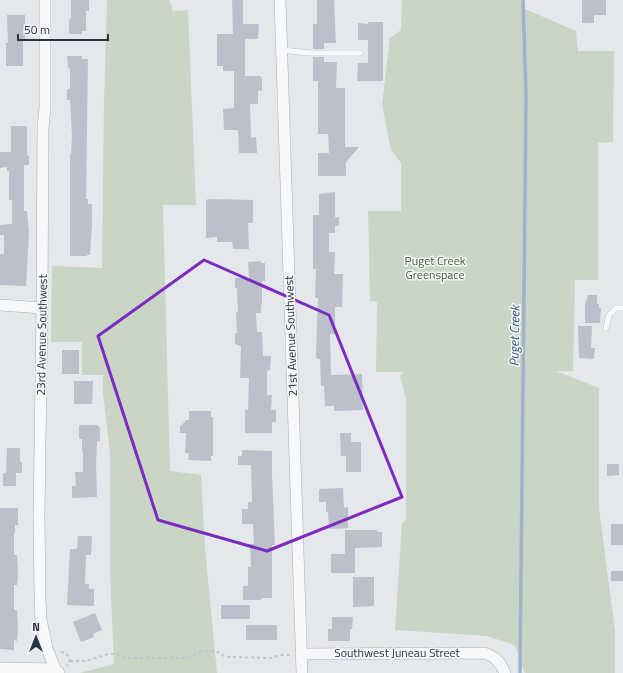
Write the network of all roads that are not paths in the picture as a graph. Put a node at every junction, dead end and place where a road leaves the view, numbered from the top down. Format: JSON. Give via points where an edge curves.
{"nodes":[{"id":1,"x":45,"y":0,"type":"edge"},
{"id":2,"x":280,"y":0,"type":"edge"},
{"id":3,"x":281,"y":50,"type":"junction"},
{"id":4,"x":360,"y":53,"type":"dead end"},
{"id":5,"x":0,"y":304,"type":"edge"},
{"id":6,"x":42,"y":308,"type":"junction"},
{"id":7,"x":623,"y":308,"type":"edge"},
{"id":8,"x":606,"y":328,"type":"dead end"},
{"id":9,"x":296,"y":654,"type":"junction"},
{"id":10,"x":0,"y":668,"type":"edge"},
{"id":11,"x":59,"y":670,"type":"edge"},
{"id":12,"x":302,"y":673,"type":"edge"},
{"id":13,"x":505,"y":673,"type":"edge"}],
"edges":[{"from":1,"to":6,"type":"street","name":"23rd Avenue Southwest"},
{"from":2,"to":3,"type":"street","name":"21st Avenue Southwest"},
{"from":3,"to":4,"type":"lane"},
{"from":3,"to":9,"type":"street","name":"21st Avenue Southwest"},
{"from":5,"to":6,"type":"street"},
{"from":6,"to":11,"type":"street","name":"23rd Avenue Southwest","via":[[40,599],[47,648]]},
{"from":7,"to":8,"type":"lane","via":[[616,308],[609,315]]},
{"from":9,"to":12,"type":"street","name":"21st Avenue Southwest"},
{"from":9,"to":13,"type":"street","name":"Southwest Juneau Street","via":[[484,653],[493,656],[502,665]]},
{"from":10,"to":11,"type":"street"}]}
